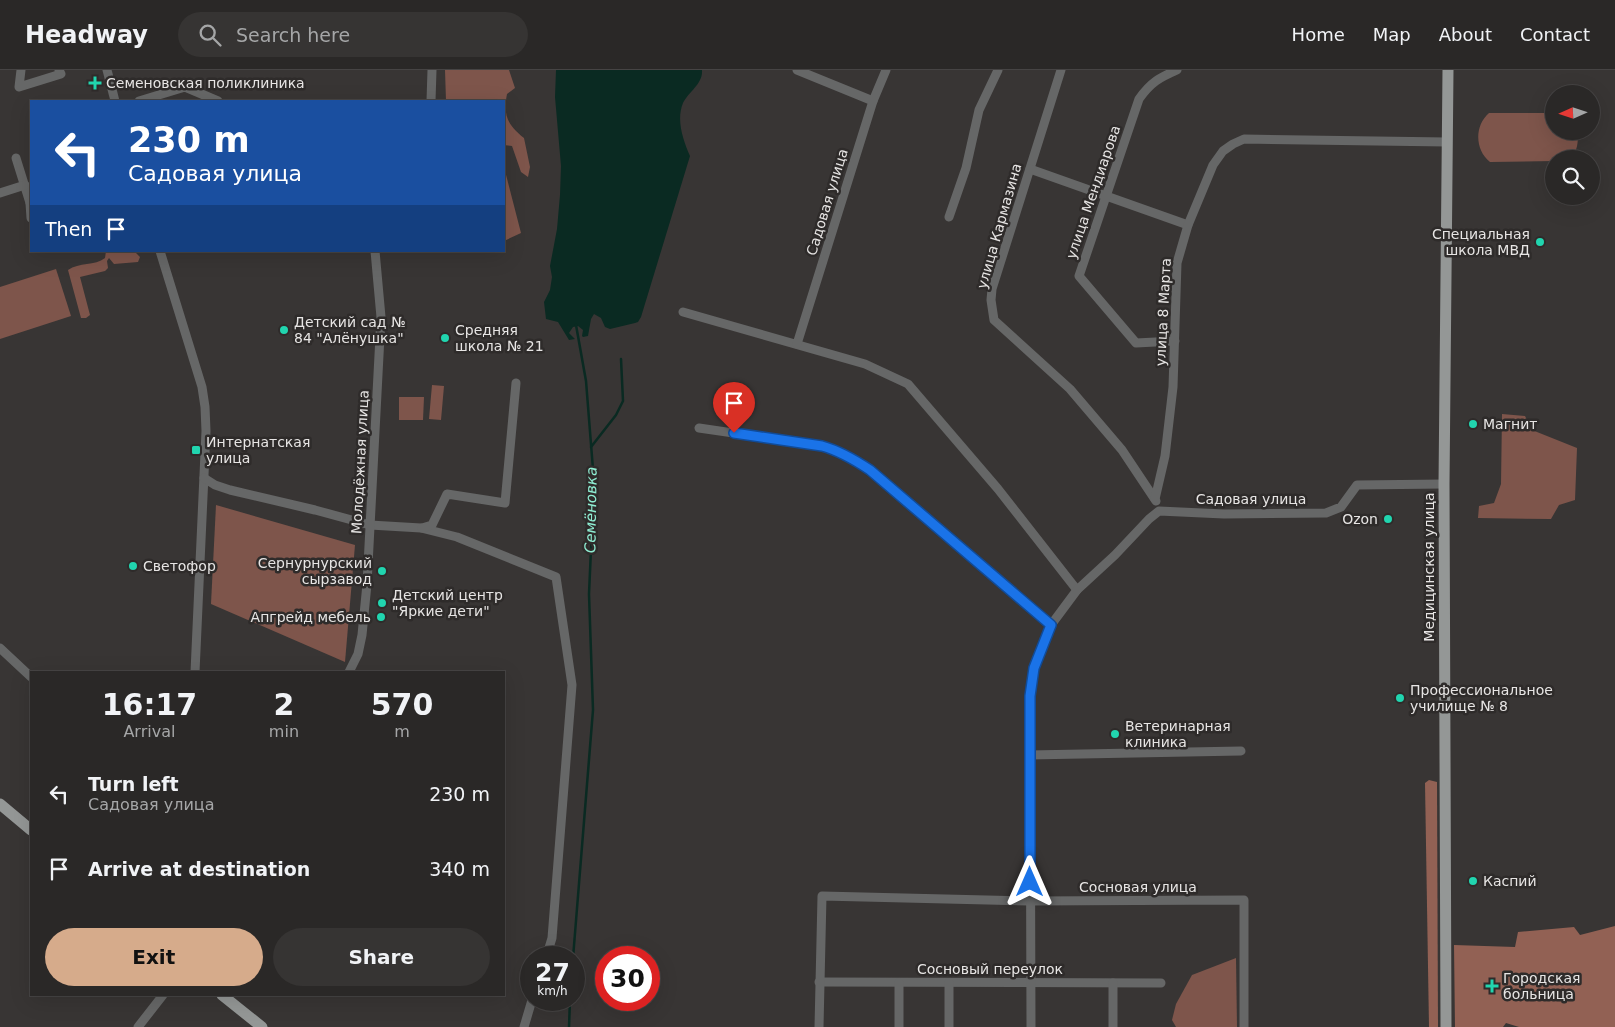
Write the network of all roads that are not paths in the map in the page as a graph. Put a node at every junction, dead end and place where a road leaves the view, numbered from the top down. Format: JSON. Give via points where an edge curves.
{"nodes":[{"id":1,"x":21,"y":70,"type":"edge"},
{"id":2,"x":60,"y":70,"type":"edge"},
{"id":3,"x":107,"y":70,"type":"edge"},
{"id":4,"x":432,"y":70,"type":"edge"},
{"id":5,"x":797,"y":70,"type":"edge"},
{"id":6,"x":886,"y":70,"type":"edge"},
{"id":7,"x":998,"y":70,"type":"edge"},
{"id":8,"x":1061,"y":70,"type":"edge"},
{"id":9,"x":1177,"y":70,"type":"edge"},
{"id":10,"x":1448,"y":70,"type":"edge"},
{"id":11,"x":115,"y":100,"type":"edge"},
{"id":12,"x":142,"y":100,"type":"edge"},
{"id":13,"x":216,"y":100,"type":"edge"},
{"id":14,"x":431,"y":100,"type":"edge"},
{"id":15,"x":873,"y":101,"type":"junction"},
{"id":16,"x":1447,"y":142,"type":"junction"},
{"id":17,"x":16,"y":158,"type":"dead end"},
{"id":18,"x":1030,"y":169,"type":"junction"},
{"id":19,"x":27,"y":188,"type":"edge"},
{"id":20,"x":0,"y":193,"type":"edge"},
{"id":21,"x":1106,"y":196,"type":"junction"},
{"id":22,"x":30,"y":202,"type":"edge"},
{"id":23,"x":949,"y":217,"type":"dead end"},
{"id":24,"x":1188,"y":225,"type":"junction"},
{"id":25,"x":160,"y":252,"type":"edge"},
{"id":26,"x":375,"y":252,"type":"edge"},
{"id":27,"x":683,"y":312,"type":"dead end"},
{"id":28,"x":1175,"y":340,"type":"junction"},
{"id":29,"x":797,"y":344,"type":"junction"},
{"id":30,"x":516,"y":383,"type":"dead end"},
{"id":31,"x":699,"y":428,"type":"dead end"},
{"id":32,"x":204,"y":478,"type":"junction"},
{"id":33,"x":1444,"y":484,"type":"junction"},
{"id":34,"x":1155,"y":499,"type":"junction"},
{"id":35,"x":1159,"y":511,"type":"junction"},
{"id":36,"x":370,"y":525,"type":"junction"},
{"id":37,"x":421,"y":528,"type":"junction"},
{"id":38,"x":1077,"y":590,"type":"junction"},
{"id":39,"x":1051,"y":625,"type":"junction"},
{"id":40,"x":0,"y":648,"type":"edge"},
{"id":41,"x":195,"y":671,"type":"edge"},
{"id":42,"x":350,"y":671,"type":"edge"},
{"id":43,"x":30,"y":676,"type":"edge"},
{"id":44,"x":1241,"y":751,"type":"dead end"},
{"id":45,"x":1029,"y":755,"type":"junction"},
{"id":46,"x":0,"y":804,"type":"edge"},
{"id":47,"x":30,"y":829,"type":"edge"},
{"id":48,"x":1030,"y":901,"type":"junction"},
{"id":49,"x":550,"y":946,"type":"edge"},
{"id":50,"x":819,"y":982,"type":"junction"},
{"id":51,"x":899,"y":983,"type":"junction"},
{"id":52,"x":949,"y":983,"type":"junction"},
{"id":53,"x":1030,"y":983,"type":"junction"},
{"id":54,"x":1161,"y":983,"type":"dead end"},
{"id":55,"x":1113,"y":984,"type":"junction"},
{"id":56,"x":162,"y":996,"type":"edge"},
{"id":57,"x":223,"y":996,"type":"edge"},
{"id":58,"x":529,"y":1011,"type":"edge"},
{"id":59,"x":138,"y":1027,"type":"edge"},
{"id":60,"x":262,"y":1027,"type":"edge"},
{"id":61,"x":524,"y":1027,"type":"edge"},
{"id":62,"x":819,"y":1027,"type":"edge"},
{"id":63,"x":899,"y":1027,"type":"edge"},
{"id":64,"x":950,"y":1027,"type":"edge"},
{"id":65,"x":1030,"y":1027,"type":"edge"},
{"id":66,"x":1113,"y":1027,"type":"edge"},
{"id":67,"x":1244,"y":1027,"type":"edge"},
{"id":68,"x":1446,"y":1027,"type":"edge"}],
"edges":[{"from":1,"to":2,"type":"street","via":[[19,87],[61,74]]},
{"from":3,"to":11,"type":"street"},
{"from":4,"to":14,"type":"street"},
{"from":5,"to":15,"type":"street"},
{"from":6,"to":15,"type":"street","name":"Садовая улица"},
{"from":7,"to":23,"type":"street","via":[[979,110],[966,168]]},
{"from":8,"to":18,"type":"street","name":"улица Кармазина"},
{"from":9,"to":21,"type":"street","name":"улица Мендиарова","via":[[1155,80],[1139,98]]},
{"from":10,"to":16,"type":"main road","name":"Медицинская улица"},
{"from":12,"to":13,"type":"street","via":[[185,87]]},
{"from":15,"to":29,"type":"street","name":"Садовая улица"},
{"from":16,"to":24,"type":"street","name":"улица 8 Марта","via":[[1244,139],[1223,151]]},
{"from":16,"to":33,"type":"main road","name":"Медицинская улица"},
{"from":17,"to":19,"type":"street"},
{"from":18,"to":21,"type":"street"},
{"from":18,"to":34,"type":"street","name":"улица Кармазина","via":[[992,289],[994,320],[1070,389],[1122,450]]},
{"from":19,"to":20,"type":"street"},
{"from":19,"to":22,"type":"street"},
{"from":21,"to":24,"type":"street"},
{"from":21,"to":28,"type":"street","name":"улица Мендиарова","via":[[1079,276],[1136,343]]},
{"from":24,"to":28,"type":"street","name":"улица 8 Марта","via":[[1176,263]]},
{"from":25,"to":32,"type":"street","via":[[204,397]]},
{"from":26,"to":36,"type":"street","name":"Молодёжная улица","via":[[381,317]]},
{"from":27,"to":29,"type":"street"},
{"from":28,"to":34,"type":"street","name":"улица 8 Марта","via":[[1165,456]]},
{"from":29,"to":38,"type":"street","via":[[865,364],[908,384],[998,489]]},
{"from":30,"to":37,"type":"street","via":[[505,503],[447,494],[432,525]]},
{"from":31,"to":39,"type":"street","via":[[822,446],[854,459]]},
{"from":32,"to":36,"type":"street","via":[[230,490]]},
{"from":32,"to":41,"type":"street"},
{"from":33,"to":35,"type":"street","name":"Садовая улица","via":[[1357,485],[1341,507],[1326,513]]},
{"from":33,"to":68,"type":"main road","name":"Медицинская улица"},
{"from":34,"to":35,"type":"street","name":"улица Кармазина"},
{"from":35,"to":38,"type":"street"},
{"from":36,"to":37,"type":"street"},
{"from":36,"to":42,"type":"street","name":"Молодёжная улица","via":[[362,635]]},
{"from":37,"to":49,"type":"street","via":[[458,537],[556,577],[572,685]]},
{"from":38,"to":39,"type":"street"},
{"from":39,"to":45,"type":"street","via":[[1032,677]]},
{"from":40,"to":43,"type":"street"},
{"from":44,"to":45,"type":"street"},
{"from":45,"to":48,"type":"street"},
{"from":46,"to":47,"type":"main road"},
{"from":48,"to":50,"type":"street","name":"Сосновая улица","via":[[822,896]]},
{"from":48,"to":53,"type":"street"},
{"from":48,"to":67,"type":"street","name":"Сосновая улица","via":[[1244,900]]},
{"from":50,"to":51,"type":"street","name":"Сосновый переулок"},
{"from":50,"to":62,"type":"street"},
{"from":51,"to":52,"type":"street","name":"Сосновый переулок"},
{"from":51,"to":63,"type":"street"},
{"from":52,"to":53,"type":"street","name":"Сосновый переулок"},
{"from":52,"to":64,"type":"street"},
{"from":53,"to":55,"type":"street","name":"Сосновый переулок"},
{"from":53,"to":65,"type":"street"},
{"from":54,"to":55,"type":"street","name":"Сосновый переулок"},
{"from":55,"to":66,"type":"street"},
{"from":56,"to":59,"type":"street"},
{"from":57,"to":60,"type":"main road"},
{"from":58,"to":61,"type":"street"}]}
